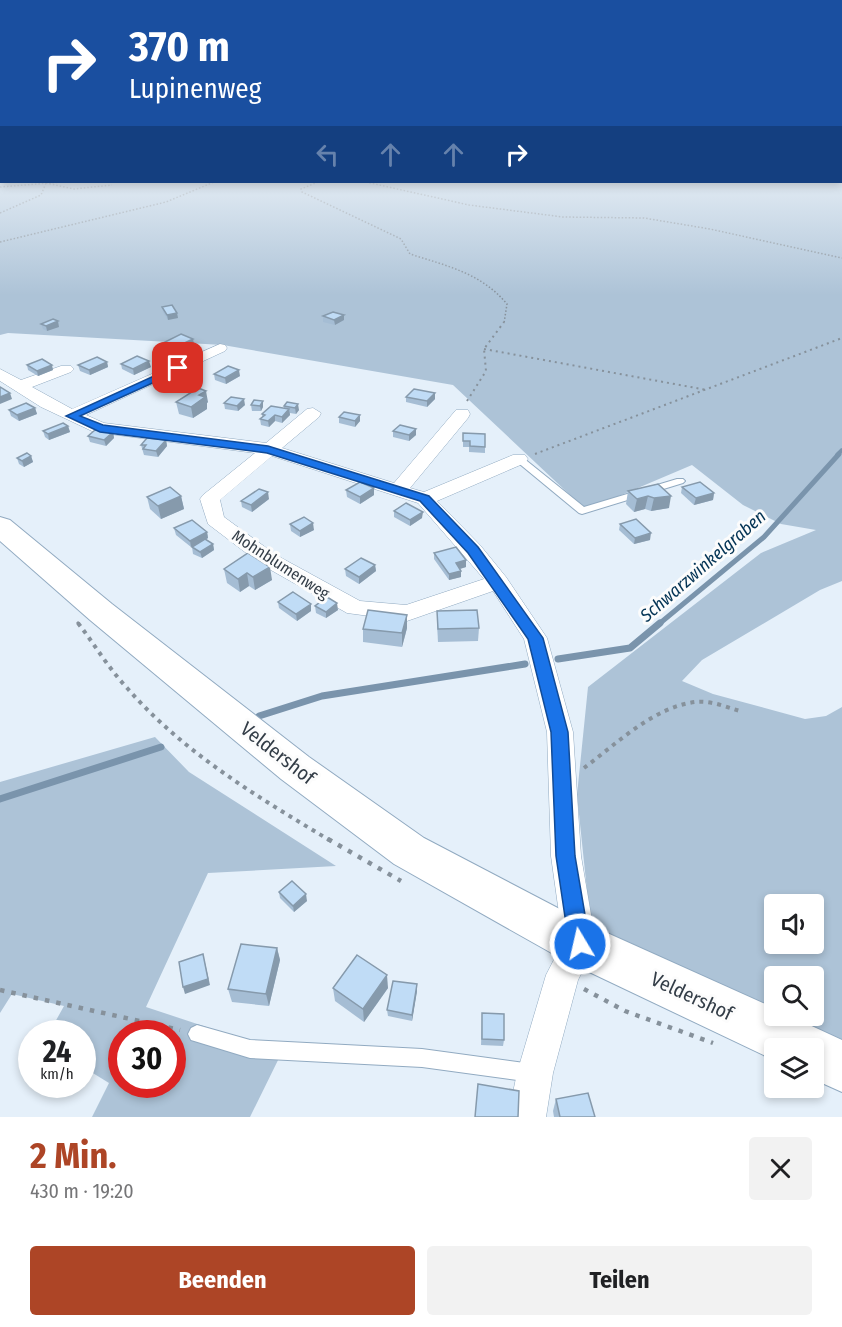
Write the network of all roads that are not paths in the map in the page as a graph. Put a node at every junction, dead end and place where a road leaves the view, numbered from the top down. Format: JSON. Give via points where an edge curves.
{"nodes":[{"id":1,"x":220,"y":348,"type":"dead end"},
{"id":2,"x":66,"y":369,"type":"dead end"},
{"id":3,"x":0,"y":374,"type":"edge"},
{"id":4,"x":18,"y":387,"type":"junction"},
{"id":5,"x":314,"y":413,"type":"dead end"},
{"id":6,"x":462,"y":414,"type":"road end"},
{"id":7,"x":71,"y":416,"type":"junction"},
{"id":8,"x":268,"y":449,"type":"junction"},
{"id":9,"x":519,"y":459,"type":"joint"},
{"id":10,"x":680,"y":482,"type":"dead end"},
{"id":11,"x":397,"y":491,"type":"junction"},
{"id":12,"x":425,"y":499,"type":"junction"},
{"id":13,"x":0,"y":526,"type":"edge"},
{"id":14,"x":498,"y":582,"type":"junction"},
{"id":15,"x":571,"y":960,"type":"junction"},
{"id":16,"x":197,"y":1034,"type":"road end"},
{"id":17,"x":778,"y":1038,"type":"edge"},
{"id":18,"x":824,"y":1058,"type":"edge"},
{"id":19,"x":842,"y":1066,"type":"edge"},
{"id":20,"x":535,"y":1073,"type":"junction"},
{"id":21,"x":527,"y":1117,"type":"edge"}],
"edges":[{"from":1,"to":7,"type":"street"},
{"from":2,"to":4,"type":"street"},
{"from":3,"to":4,"type":"street"},
{"from":4,"to":7,"type":"street"},
{"from":5,"to":8,"type":"street","name":"Mohnblumenweg"},
{"from":6,"to":11,"type":"street"},
{"from":7,"to":8,"type":"street","via":[[100,428]]},
{"from":8,"to":11,"type":"street"},
{"from":8,"to":14,"type":"street","name":"Mohnblumenweg","via":[[210,499],[215,520],[269,560],[323,592],[355,608],[406,613]]},
{"from":9,"to":10,"type":"lane","via":[[582,511]]},
{"from":9,"to":12,"type":"street"},
{"from":11,"to":12,"type":"street"},
{"from":12,"to":14,"type":"street"},
{"from":13,"to":15,"type":"main road","name":"Veldershof","via":[[286,760],[409,851]]},
{"from":14,"to":15,"type":"street","via":[[535,638],[560,732]]},
{"from":15,"to":17,"type":"main road","name":"Veldershof"},
{"from":15,"to":20,"type":"street"},
{"from":16,"to":20,"type":"lane","via":[[250,1048],[422,1058]]},
{"from":18,"to":19,"type":"main road"},
{"from":20,"to":21,"type":"street"}]}
